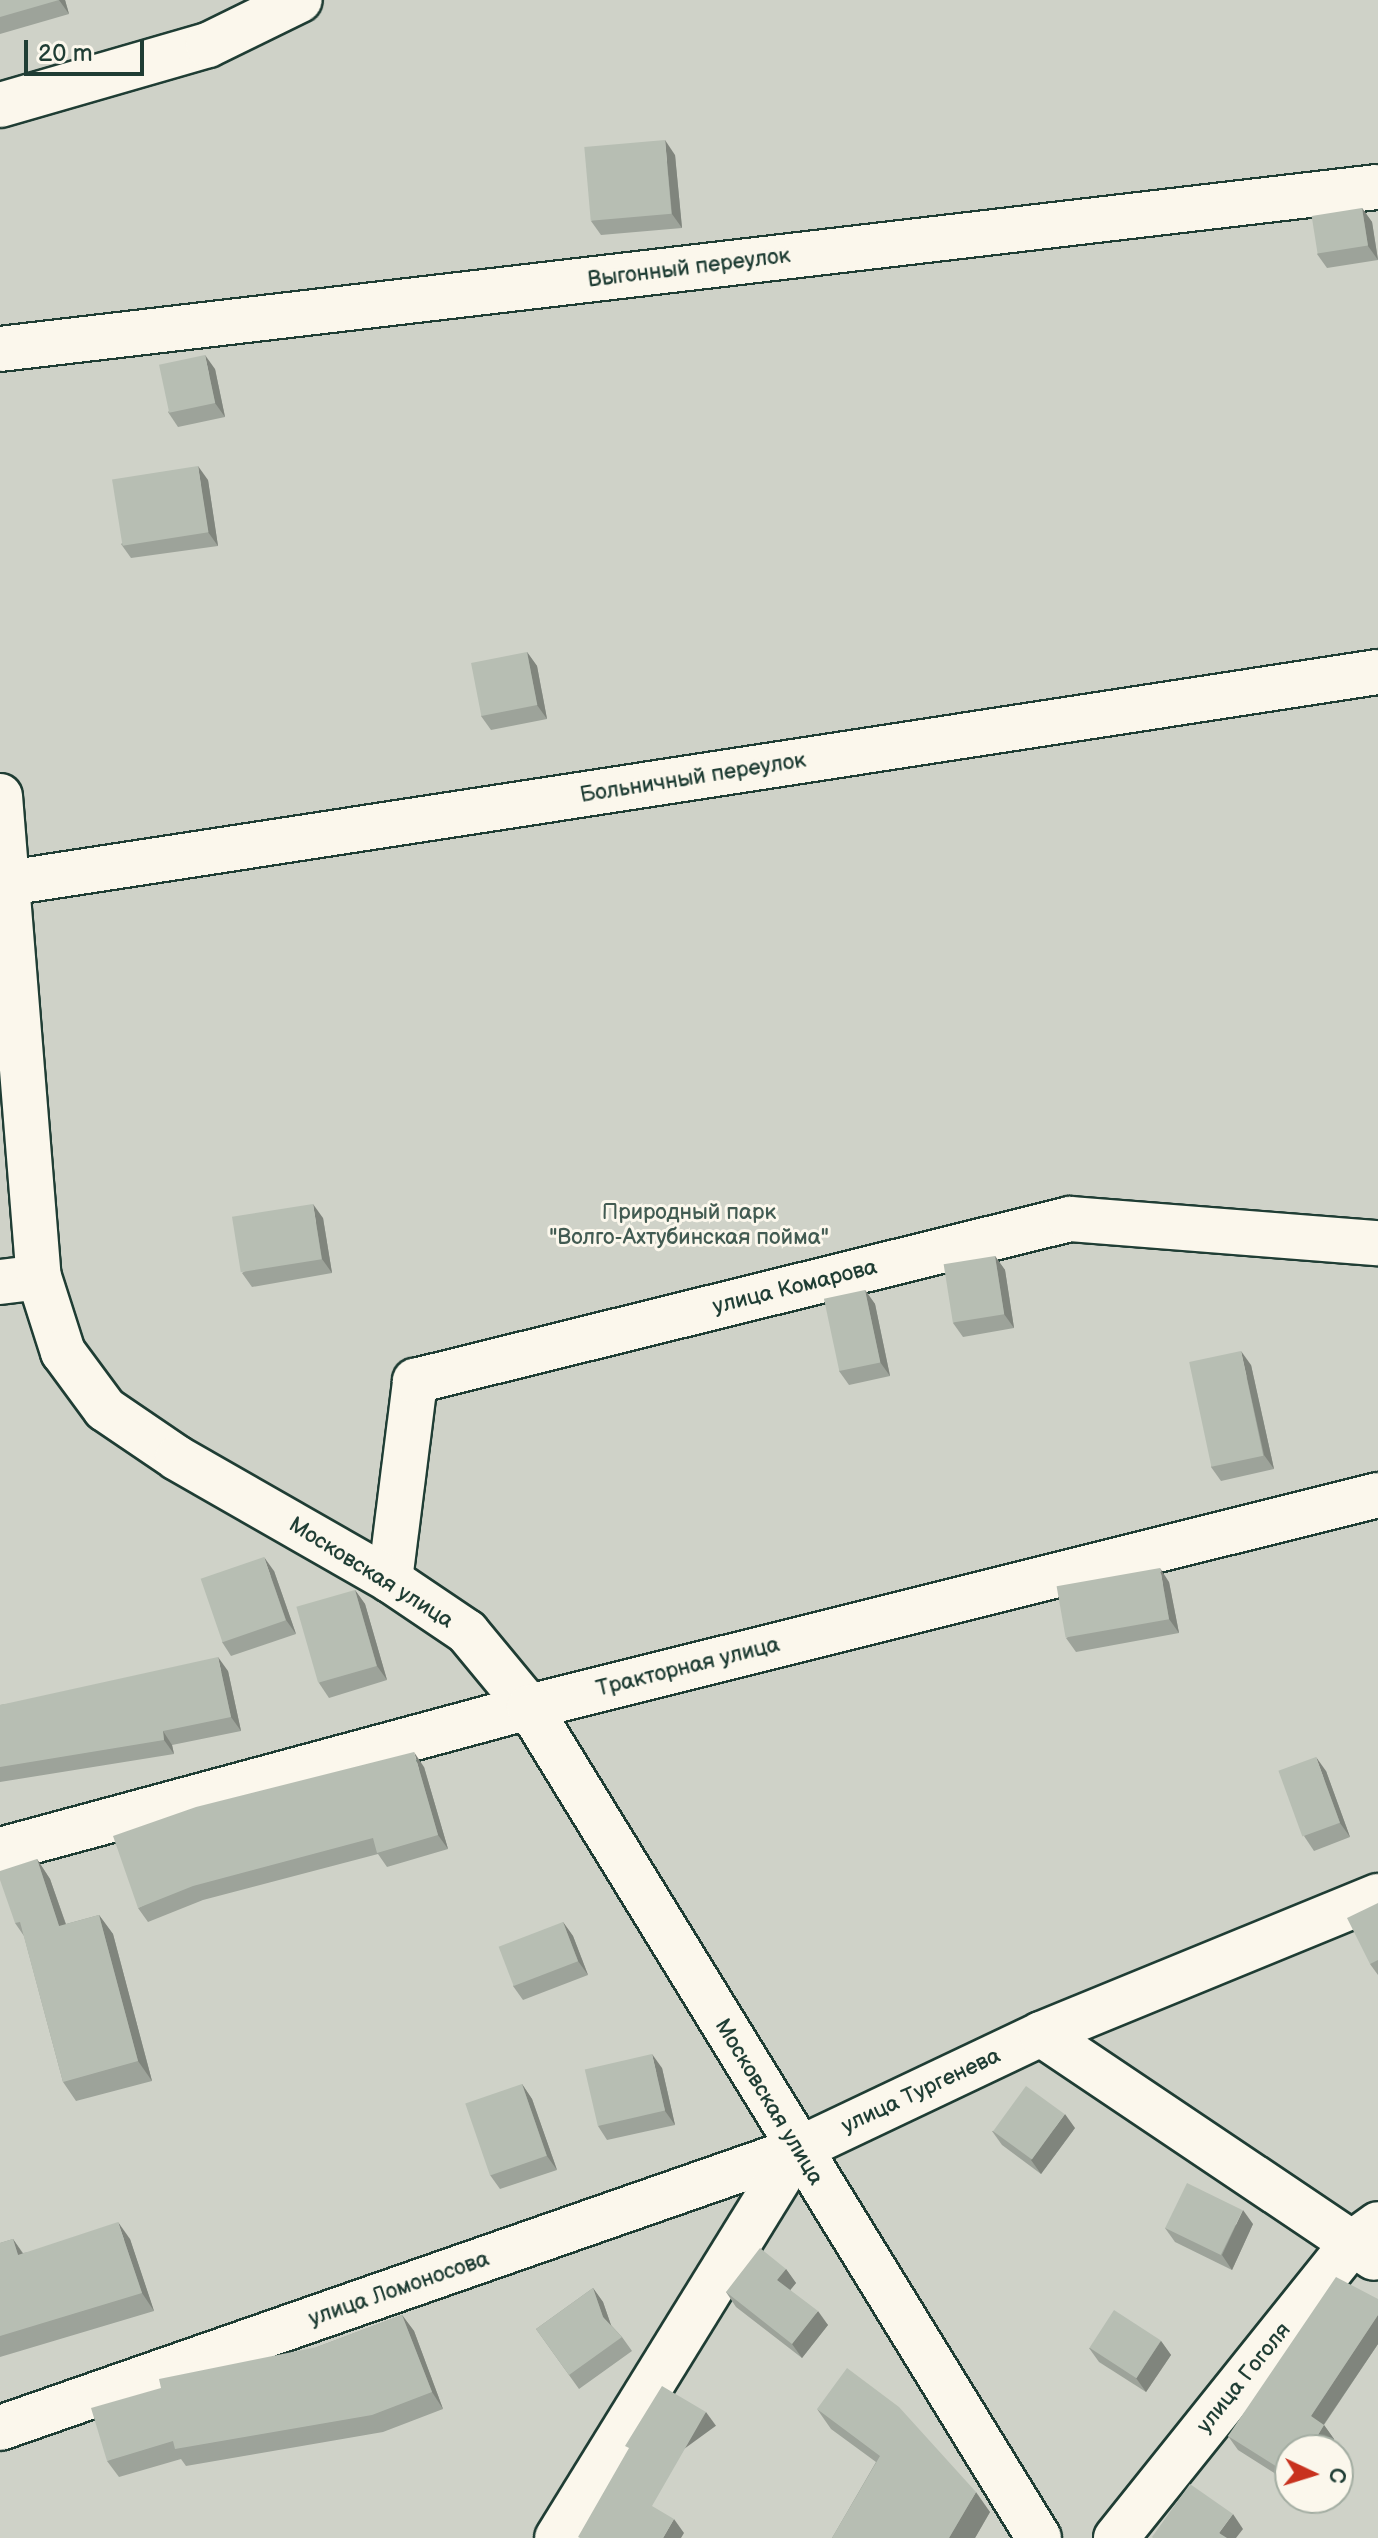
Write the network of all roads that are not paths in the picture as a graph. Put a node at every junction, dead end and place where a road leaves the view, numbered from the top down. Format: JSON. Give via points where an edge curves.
{"nodes":[{"id":1,"x":300,"y":0,"type":"edge"},
{"id":2,"x":0,"y":105,"type":"edge"},
{"id":3,"x":1378,"y":187,"type":"edge"},
{"id":4,"x":0,"y":349,"type":"edge"},
{"id":5,"x":1378,"y":672,"type":"edge"},
{"id":6,"x":0,"y":796,"type":"edge"},
{"id":7,"x":8,"y":883,"type":"junction"},
{"id":8,"x":1378,"y":1243,"type":"edge"},
{"id":9,"x":19,"y":1279,"type":"edge"},
{"id":10,"x":1378,"y":1495,"type":"edge"},
{"id":11,"x":390,"y":1580,"type":"junction"},
{"id":12,"x":529,"y":1707,"type":"junction"},
{"id":13,"x":0,"y":1850,"type":"edge"},
{"id":14,"x":1378,"y":1896,"type":"edge"},
{"id":15,"x":1041,"y":2034,"type":"junction"},
{"id":16,"x":797,"y":2150,"type":"junction"},
{"id":17,"x":1369,"y":2243,"type":"edge"},
{"id":18,"x":0,"y":2428,"type":"edge"},
{"id":19,"x":557,"y":2538,"type":"edge"},
{"id":20,"x":1039,"y":2538,"type":"edge"},
{"id":21,"x":1116,"y":2538,"type":"edge"}],
"edges":[{"from":1,"to":2,"type":"street","via":[[208,45]]},
{"from":3,"to":4,"type":"street","name":"Выгонный переулок"},
{"from":5,"to":7,"type":"street","name":"Больничный переулок"},
{"from":6,"to":7,"type":"street","name":"Московская улица"},
{"from":7,"to":9,"type":"street","name":"Московская улица"},
{"from":8,"to":11,"type":"street","name":"улица Комарова","via":[[1070,1219],[415,1381]]},
{"from":9,"to":11,"type":"street","name":"Московская улица","via":[[105,1409],[177,1458]]},
{"from":10,"to":12,"type":"street","name":"Тракторная улица"},
{"from":11,"to":12,"type":"street","name":"Московская улица","via":[[467,1632]]},
{"from":12,"to":13,"type":"street","name":"Тракторная улица"},
{"from":12,"to":16,"type":"street","name":"Московская улица"},
{"from":14,"to":15,"type":"street","name":"улица Тургенева"},
{"from":15,"to":16,"type":"street","name":"улица Тургенева"},
{"from":15,"to":17,"type":"street"},
{"from":16,"to":18,"type":"street","name":"улица Ломоносова"},
{"from":16,"to":19,"type":"street"},
{"from":16,"to":20,"type":"street","name":"Московская улица"},
{"from":17,"to":21,"type":"street","name":"улица Гоголя"}]}
